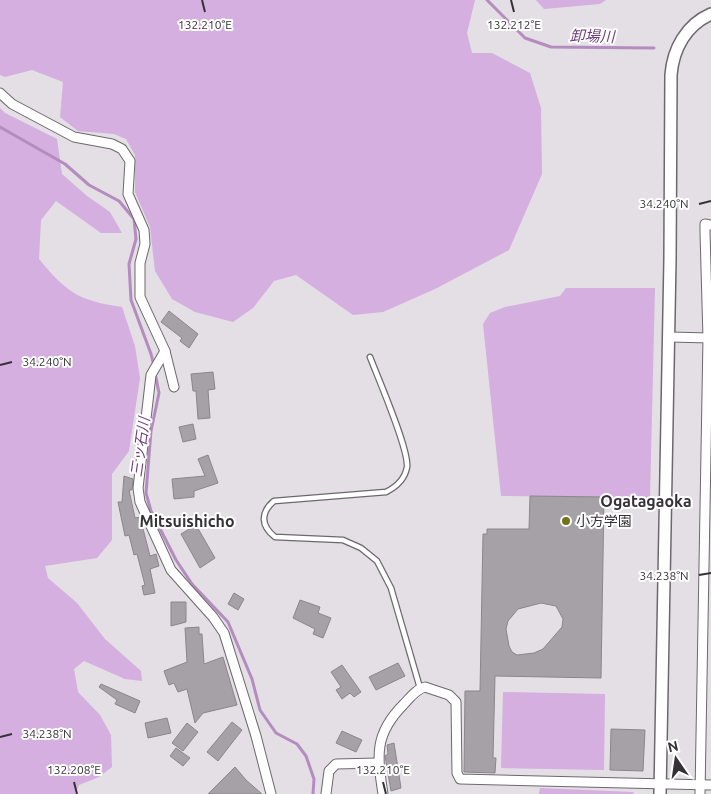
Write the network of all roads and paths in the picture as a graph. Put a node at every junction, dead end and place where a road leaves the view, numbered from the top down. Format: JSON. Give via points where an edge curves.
{"nodes":[{"id":1,"x":711,"y":14,"type":"edge"},
{"id":2,"x":0,"y":93,"type":"edge"},
{"id":3,"x":711,"y":225,"type":"edge"},
{"id":4,"x":709,"y":286,"type":"edge"},
{"id":5,"x":669,"y":337,"type":"junction"},
{"id":6,"x":709,"y":338,"type":"edge"},
{"id":7,"x":164,"y":353,"type":"junction"},
{"id":8,"x":370,"y":357,"type":"dead end"},
{"id":9,"x":174,"y":387,"type":"dead end"},
{"id":10,"x":708,"y":488,"type":"edge"},
{"id":11,"x":707,"y":637,"type":"edge"},
{"id":12,"x":420,"y":688,"type":"junction"},
{"id":13,"x":378,"y":764,"type":"junction"},
{"id":14,"x":711,"y":785,"type":"edge"},
{"id":15,"x":660,"y":789,"type":"edge"},
{"id":16,"x":700,"y":789,"type":"edge"},
{"id":17,"x":271,"y":794,"type":"edge"},
{"id":18,"x":326,"y":794,"type":"edge"},
{"id":19,"x":383,"y":794,"type":"edge"}],
"edges":[{"from":1,"to":5,"type":"street","via":[[687,32],[672,64]]},
{"from":2,"to":7,"type":"street","via":[[12,104],[74,137],[122,149],[130,161],[128,194],[144,230],[140,297]]},
{"from":3,"to":4,"type":"street","via":[[705,224]]},
{"from":4,"to":6,"type":"street"},
{"from":5,"to":6,"type":"street"},
{"from":5,"to":15,"type":"street"},
{"from":6,"to":10,"type":"street"},
{"from":7,"to":9,"type":"street"},
{"from":7,"to":17,"type":"street","via":[[151,375],[138,488],[140,502],[171,570],[224,634]]},
{"from":8,"to":12,"type":"lane","via":[[405,451],[407,468],[404,476],[386,492],[274,501],[267,507],[264,524],[275,537],[328,538],[348,542],[362,548],[377,561],[391,588]]},
{"from":10,"to":11,"type":"street"},
{"from":11,"to":16,"type":"street"},
{"from":12,"to":13,"type":"street","via":[[388,721],[382,735]]},
{"from":12,"to":15,"type":"street","via":[[449,695],[456,702],[457,773],[460,779]]},
{"from":13,"to":18,"type":"street","via":[[336,764],[329,771]]},
{"from":13,"to":19,"type":"street"},
{"from":14,"to":16,"type":"street"},
{"from":15,"to":16,"type":"street"}]}
